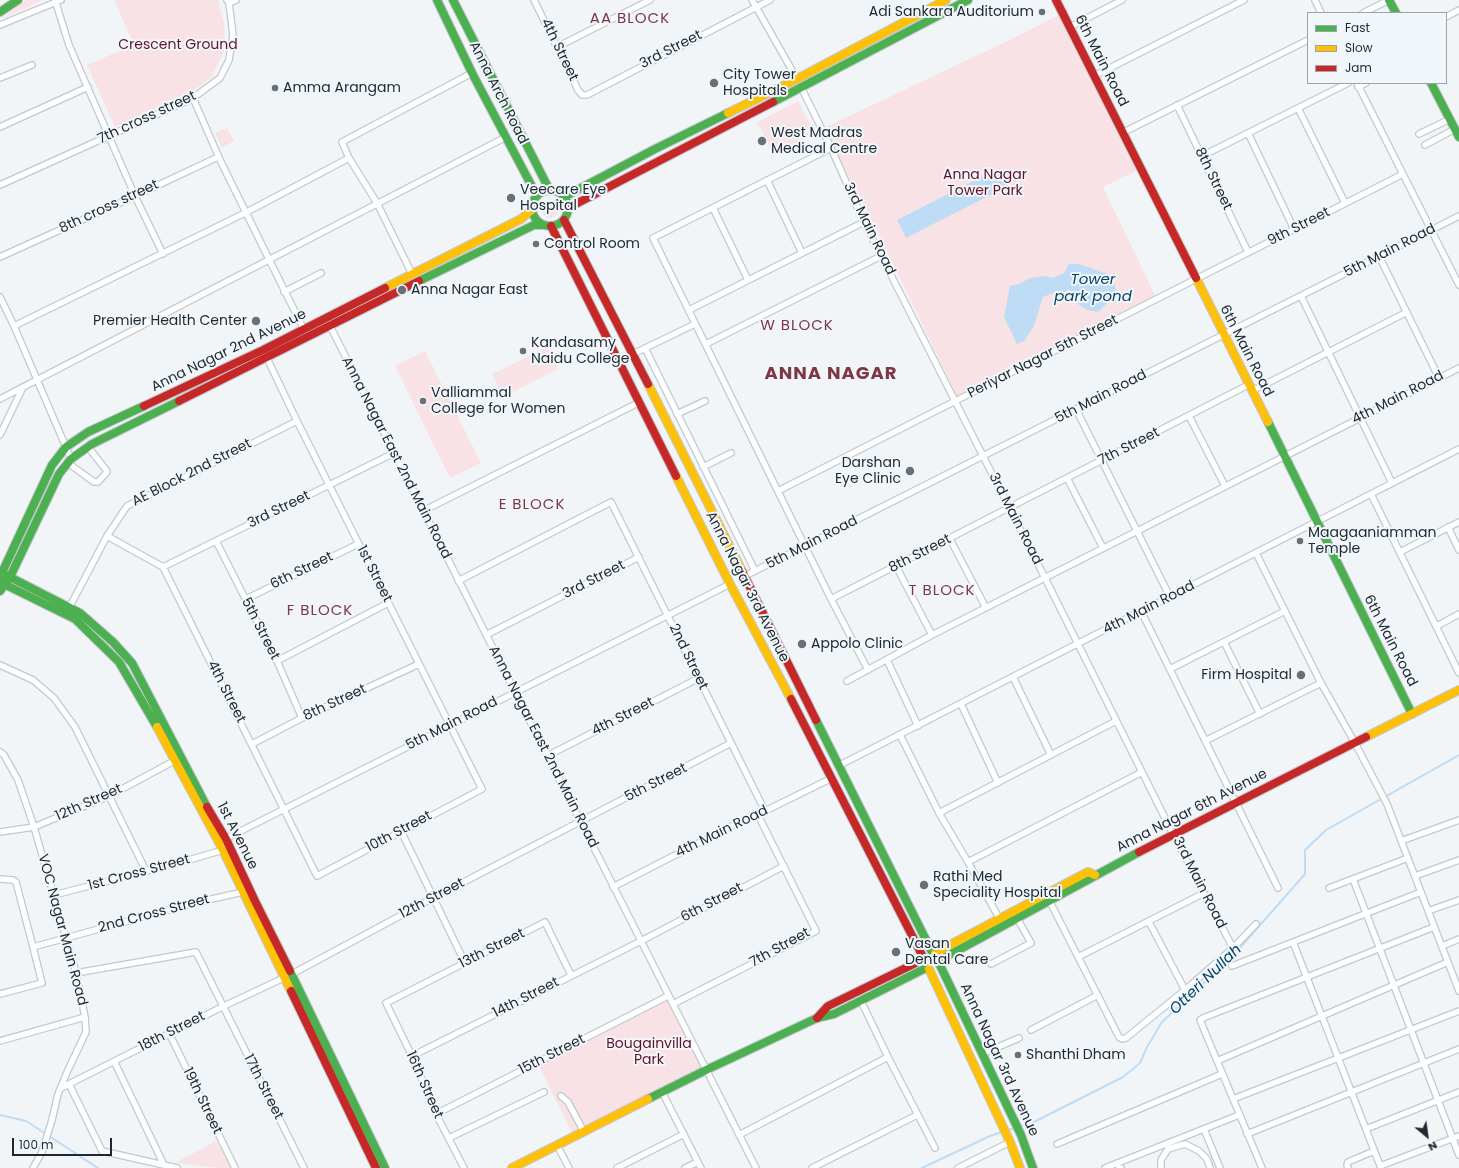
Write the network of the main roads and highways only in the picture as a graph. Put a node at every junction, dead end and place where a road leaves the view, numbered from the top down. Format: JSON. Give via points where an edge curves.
{"nodes":[{"id":1,"x":18,"y":0,"type":"edge"},
{"id":2,"x":437,"y":0,"type":"edge"},
{"id":3,"x":453,"y":0,"type":"edge"},
{"id":4,"x":946,"y":0,"type":"edge"},
{"id":5,"x":968,"y":0,"type":"edge"},
{"id":6,"x":1056,"y":0,"type":"edge"},
{"id":7,"x":1389,"y":0,"type":"edge"},
{"id":8,"x":0,"y":12,"type":"edge"},
{"id":9,"x":1395,"y":12,"type":"edge"},
{"id":10,"x":1432,"y":84,"type":"edge"},
{"id":11,"x":1457,"y":133,"type":"edge"},
{"id":12,"x":548,"y":187,"type":"junction"},
{"id":13,"x":536,"y":193,"type":"junction"},
{"id":14,"x":564,"y":197,"type":"junction"},
{"id":15,"x":568,"y":208,"type":"junction"},
{"id":16,"x":532,"y":209,"type":"junction"},
{"id":17,"x":564,"y":220,"type":"junction"},
{"id":18,"x":547,"y":226,"type":"junction"},
{"id":19,"x":3,"y":578,"type":"edge"},
{"id":20,"x":0,"y":591,"type":"edge"},
{"id":21,"x":68,"y":610,"type":"junction"},
{"id":22,"x":1459,"y":690,"type":"edge"},
{"id":23,"x":1412,"y":714,"type":"junction"},
{"id":24,"x":222,"y":844,"type":"junction"},
{"id":25,"x":1095,"y":875,"type":"junction"},
{"id":26,"x":936,"y":957,"type":"junction"},
{"id":27,"x":925,"y":963,"type":"junction"},
{"id":28,"x":288,"y":975,"type":"junction"},
{"id":29,"x":817,"y":1018,"type":"junction"},
{"id":30,"x":376,"y":1168,"type":"edge"},
{"id":31,"x":385,"y":1168,"type":"edge"},
{"id":32,"x":512,"y":1168,"type":"edge"},
{"id":33,"x":1020,"y":1168,"type":"edge"},
{"id":34,"x":1033,"y":1168,"type":"edge"}],
"edges":[{"from":1,"to":8,"type":"main road"},
{"from":2,"to":13,"type":"main road","name":"Anna Arch Road","via":[[472,73]]},
{"from":3,"to":12,"type":"main road"},
{"from":4,"to":14,"type":"main road"},
{"from":5,"to":15,"type":"main road"},
{"from":6,"to":23,"type":"main road","name":"6th Main Road"},
{"from":7,"to":9,"type":"main road"},
{"from":10,"to":11,"type":"main road"},
{"from":12,"to":13,"type":"main road","via":[[543,192]]},
{"from":12,"to":14,"type":"main road"},
{"from":13,"to":16,"type":"main road"},
{"from":14,"to":15,"type":"main road"},
{"from":15,"to":17,"type":"main road"},
{"from":16,"to":18,"type":"main road","via":[[537,220]]},
{"from":16,"to":19,"type":"main road","name":"Anna Nagar 2nd Avenue","via":[[521,219],[304,330],[88,432],[66,447],[52,465]]},
{"from":17,"to":18,"type":"main road"},
{"from":17,"to":26,"type":"main road","name":"Anna Nagar 3rd Avenue"},
{"from":18,"to":19,"type":"main road","name":"Anna Nagar 2nd Avenue","via":[[534,225],[526,228],[88,447],[70,461],[59,474]]},
{"from":18,"to":27,"type":"main road","name":"Anna Nagar 3rd Avenue","via":[[640,402],[730,584]]},
{"from":19,"to":20,"type":"main road"},
{"from":19,"to":21,"type":"main road","name":"1st Avenue"},
{"from":21,"to":24,"type":"main road","name":"1st Avenue","via":[[119,662]]},
{"from":21,"to":24,"type":"main road","name":"1st Avenue","via":[[85,617],[132,662],[210,811]]},
{"from":22,"to":23,"type":"main road","name":"Anna Nagar 6th Avenue"},
{"from":23,"to":25,"type":"main road","name":"Anna Nagar 6th Avenue"},
{"from":24,"to":28,"type":"main road","name":"1st Avenue","via":[[243,892]]},
{"from":24,"to":28,"type":"main road","name":"1st Avenue","via":[[255,901]]},
{"from":25,"to":26,"type":"main road","name":"Anna Nagar 6th Avenue","via":[[1050,902]]},
{"from":25,"to":26,"type":"main road","via":[[1088,872],[999,918]]},
{"from":26,"to":27,"type":"main road","via":[[926,953]]},
{"from":26,"to":27,"type":"main road","via":[[936,967]]},
{"from":26,"to":34,"type":"main road","name":"Anna Nagar 3rd Avenue","via":[[1017,1127]]},
{"from":27,"to":29,"type":"main road","via":[[861,1001],[834,1014]]},
{"from":27,"to":29,"type":"main road","via":[[828,1006]]},
{"from":27,"to":33,"type":"main road","name":"Anna Nagar 3rd Avenue"},
{"from":28,"to":30,"type":"main road","name":"1st Avenue"},
{"from":28,"to":31,"type":"main road","name":"1st Avenue"},
{"from":29,"to":32,"type":"main road","via":[[706,1070]]}]}
